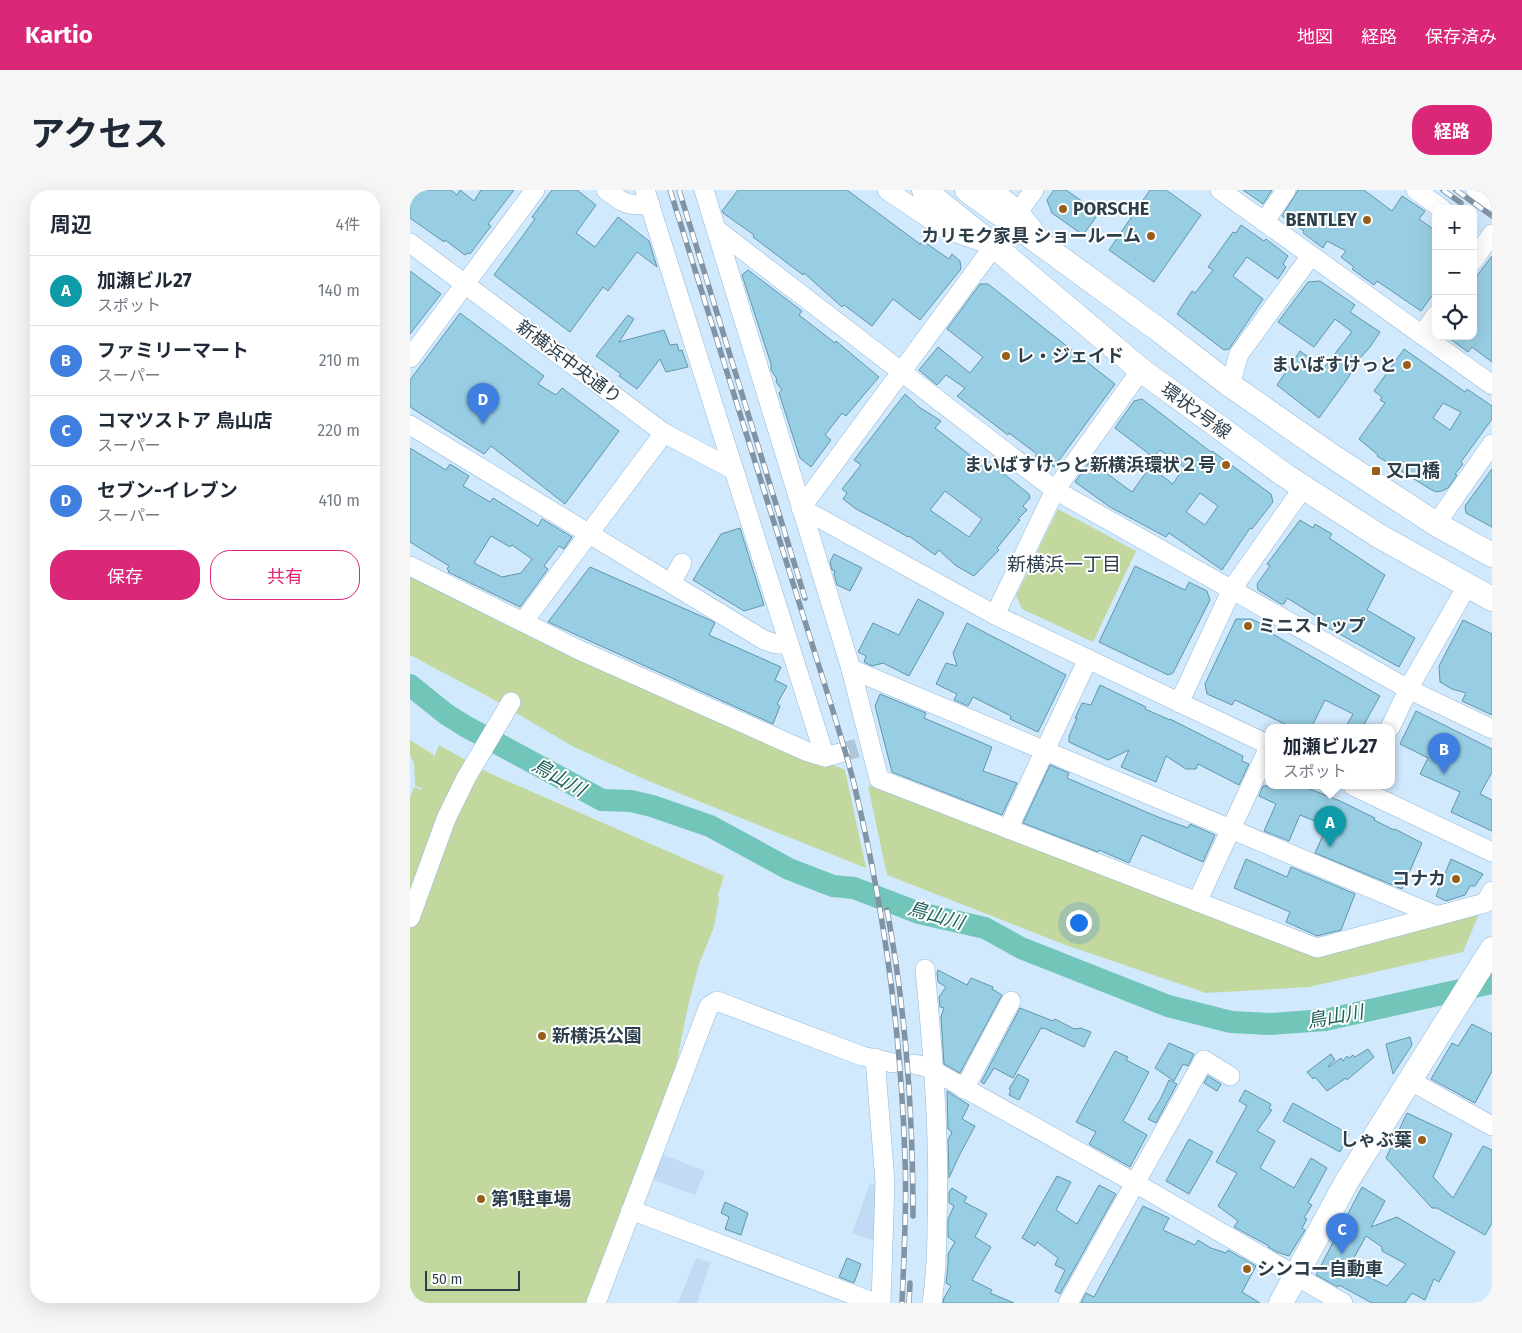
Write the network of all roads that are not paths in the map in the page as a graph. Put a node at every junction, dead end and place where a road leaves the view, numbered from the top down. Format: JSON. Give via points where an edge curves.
{"nodes":[{"id":1,"x":535,"y":190,"type":"edge"},
{"id":2,"x":606,"y":190,"type":"edge"},
{"id":3,"x":704,"y":190,"type":"edge"},
{"id":4,"x":887,"y":190,"type":"edge"},
{"id":5,"x":924,"y":190,"type":"edge"},
{"id":6,"x":966,"y":190,"type":"edge"},
{"id":7,"x":993,"y":190,"type":"edge"},
{"id":8,"x":1034,"y":190,"type":"edge"},
{"id":9,"x":1220,"y":190,"type":"edge"},
{"id":10,"x":1286,"y":190,"type":"edge"},
{"id":11,"x":1416,"y":190,"type":"edge"},
{"id":12,"x":1476,"y":190,"type":"edge"},
{"id":13,"x":648,"y":197,"type":"edge"},
{"id":14,"x":1492,"y":201,"type":"edge"},
{"id":15,"x":1437,"y":205,"type":"edge"},
{"id":16,"x":1020,"y":211,"type":"junction"},
{"id":17,"x":1264,"y":222,"type":"junction"},
{"id":18,"x":716,"y":229,"type":"junction"},
{"id":19,"x":1486,"y":238,"type":"edge"},
{"id":20,"x":410,"y":243,"type":"edge"},
{"id":21,"x":994,"y":246,"type":"junction"},
{"id":22,"x":1051,"y":253,"type":"junction"},
{"id":23,"x":1477,"y":254,"type":"edge"},
{"id":24,"x":1312,"y":256,"type":"junction"},
{"id":25,"x":465,"y":284,"type":"junction"},
{"id":26,"x":1432,"y":321,"type":"edge"},
{"id":27,"x":1422,"y":335,"type":"junction"},
{"id":28,"x":410,"y":358,"type":"edge"},
{"id":29,"x":1141,"y":370,"type":"junction"},
{"id":30,"x":901,"y":371,"type":"junction"},
{"id":31,"x":1230,"y":385,"type":"junction"},
{"id":32,"x":1492,"y":385,"type":"edge"},
{"id":33,"x":410,"y":425,"type":"edge"},
{"id":34,"x":664,"y":433,"type":"junction"},
{"id":35,"x":1492,"y":444,"type":"edge"},
{"id":36,"x":734,"y":470,"type":"junction"},
{"id":37,"x":1303,"y":488,"type":"junction"},
{"id":38,"x":1055,"y":490,"type":"junction"},
{"id":39,"x":802,"y":508,"type":"junction"},
{"id":40,"x":1436,"y":524,"type":"junction"},
{"id":41,"x":589,"y":533,"type":"junction"},
{"id":42,"x":1492,"y":555,"type":"edge"},
{"id":43,"x":682,"y":563,"type":"dead end"},
{"id":44,"x":410,"y":566,"type":"edge"},
{"id":45,"x":671,"y":583,"type":"junction"},
{"id":46,"x":1467,"y":586,"type":"junction"},
{"id":47,"x":1232,"y":589,"type":"junction"},
{"id":48,"x":1492,"y":598,"type":"edge"},
{"id":49,"x":995,"y":615,"type":"junction"},
{"id":50,"x":523,"y":622,"type":"junction"},
{"id":51,"x":789,"y":644,"type":"junction"},
{"id":52,"x":1088,"y":659,"type":"junction"},
{"id":53,"x":851,"y":669,"type":"junction"},
{"id":54,"x":1408,"y":689,"type":"junction"},
{"id":55,"x":1179,"y":703,"type":"junction"},
{"id":56,"x":508,"y":707,"type":"dead end"},
{"id":57,"x":1392,"y":724,"type":"edge"},
{"id":58,"x":1492,"y":730,"type":"edge"},
{"id":59,"x":1265,"y":744,"type":"edge"},
{"id":60,"x":1045,"y":750,"type":"junction"},
{"id":61,"x":848,"y":751,"type":"junction"},
{"id":62,"x":1265,"y":755,"type":"edge"},
{"id":63,"x":1363,"y":789,"type":"edge"},
{"id":64,"x":1008,"y":829,"type":"junction"},
{"id":65,"x":1231,"y":829,"type":"junction"},
{"id":66,"x":1492,"y":852,"type":"edge"},
{"id":67,"x":1492,"y":891,"type":"edge"},
{"id":68,"x":1197,"y":902,"type":"junction"},
{"id":69,"x":1437,"y":916,"type":"junction"},
{"id":70,"x":410,"y":918,"type":"edge"},
{"id":71,"x":1486,"y":958,"type":"edge"},
{"id":72,"x":925,"y":968,"type":"dead end"},
{"id":73,"x":1011,"y":1001,"type":"dead end"},
{"id":74,"x":914,"y":1064,"type":"dead end"},
{"id":75,"x":934,"y":1071,"type":"junction"},
{"id":76,"x":1230,"y":1076,"type":"dead end"},
{"id":77,"x":1409,"y":1080,"type":"junction"},
{"id":78,"x":964,"y":1089,"type":"junction"},
{"id":79,"x":1492,"y":1126,"type":"edge"},
{"id":80,"x":1135,"y":1183,"type":"junction"},
{"id":81,"x":631,"y":1210,"type":"junction"},
{"id":82,"x":1295,"y":1276,"type":"junction"},
{"id":83,"x":596,"y":1303,"type":"edge"},
{"id":84,"x":875,"y":1303,"type":"edge"},
{"id":85,"x":881,"y":1303,"type":"edge"},
{"id":86,"x":932,"y":1303,"type":"edge"},
{"id":87,"x":1068,"y":1303,"type":"edge"},
{"id":88,"x":1281,"y":1303,"type":"edge"},
{"id":89,"x":1343,"y":1303,"type":"edge"}],
"edges":[{"from":1,"to":25,"type":"street"},
{"from":2,"to":13,"type":"street","via":[[630,205]]},
{"from":3,"to":18,"type":"street"},
{"from":4,"to":21,"type":"street","via":[[945,229]]},
{"from":5,"to":21,"type":"main road","name":"環状2号線"},
{"from":6,"to":22,"type":"main road"},
{"from":7,"to":16,"type":"street"},
{"from":8,"to":16,"type":"street"},
{"from":9,"to":17,"type":"street"},
{"from":10,"to":17,"type":"street"},
{"from":11,"to":15,"type":"street"},
{"from":12,"to":14,"type":"street"},
{"from":13,"to":36,"type":"street"},
{"from":16,"to":22,"type":"street"},
{"from":17,"to":24,"type":"street"},
{"from":18,"to":30,"type":"street"},
{"from":18,"to":39,"type":"street"},
{"from":19,"to":23,"type":"street"},
{"from":20,"to":25,"type":"street","name":"新横浜中央通り"},
{"from":21,"to":29,"type":"main road","name":"環状2号線"},
{"from":21,"to":30,"type":"street"},
{"from":22,"to":31,"type":"main road"},
{"from":24,"to":27,"type":"street"},
{"from":24,"to":31,"type":"street","via":[[1239,354]]},
{"from":25,"to":28,"type":"street"},
{"from":25,"to":34,"type":"street","name":"新横浜中央通り"},
{"from":26,"to":27,"type":"street"},
{"from":27,"to":32,"type":"street"},
{"from":29,"to":37,"type":"main road","name":"環状2号線"},
{"from":29,"to":38,"type":"street"},
{"from":30,"to":38,"type":"street"},
{"from":30,"to":39,"type":"street"},
{"from":31,"to":40,"type":"main road"},
{"from":33,"to":41,"type":"street"},
{"from":34,"to":36,"type":"street","name":"新横浜中央通り"},
{"from":34,"to":41,"type":"street"},
{"from":35,"to":40,"type":"street"},
{"from":36,"to":51,"type":"street"},
{"from":37,"to":46,"type":"main road","name":"環状2号線"},
{"from":37,"to":47,"type":"street"},
{"from":38,"to":47,"type":"street"},
{"from":38,"to":49,"type":"street"},
{"from":39,"to":49,"type":"street"},
{"from":39,"to":53,"type":"street"},
{"from":40,"to":42,"type":"main road"},
{"from":41,"to":45,"type":"street"},
{"from":41,"to":50,"type":"street"},
{"from":43,"to":45,"type":"street"},
{"from":44,"to":50,"type":"street"},
{"from":45,"to":51,"type":"street","via":[[764,640]]},
{"from":46,"to":48,"type":"main road","name":"環状2号線"},
{"from":46,"to":54,"type":"street"},
{"from":47,"to":54,"type":"street"},
{"from":47,"to":55,"type":"street"},
{"from":49,"to":52,"type":"street"},
{"from":50,"to":61,"type":"street","via":[[808,752]]},
{"from":51,"to":61,"type":"street"},
{"from":52,"to":55,"type":"street"},
{"from":52,"to":60,"type":"street"},
{"from":53,"to":60,"type":"street"},
{"from":53,"to":61,"type":"street"},
{"from":54,"to":57,"type":"street"},
{"from":54,"to":58,"type":"street"},
{"from":55,"to":59,"type":"street"},
{"from":56,"to":70,"type":"street","via":[[469,772],[446,819]]},
{"from":60,"to":64,"type":"street"},
{"from":60,"to":65,"type":"street"},
{"from":61,"to":64,"type":"street","via":[[880,779]]},
{"from":62,"to":65,"type":"street"},
{"from":63,"to":66,"type":"street"},
{"from":64,"to":68,"type":"street"},
{"from":65,"to":68,"type":"street"},
{"from":65,"to":69,"type":"street"},
{"from":67,"to":69,"type":"street","via":[[1485,903]]},
{"from":68,"to":69,"type":"street","via":[[1317,948]]},
{"from":71,"to":77,"type":"main road"},
{"from":72,"to":75,"type":"street"},
{"from":73,"to":78,"type":"street"},
{"from":74,"to":75,"type":"street"},
{"from":75,"to":78,"type":"street"},
{"from":75,"to":86,"type":"street","via":[[939,1191]]},
{"from":76,"to":80,"type":"street","via":[[1204,1060]]},
{"from":77,"to":79,"type":"street"},
{"from":77,"to":82,"type":"main road","via":[[1346,1181]]},
{"from":78,"to":80,"type":"street"},
{"from":80,"to":82,"type":"street"},
{"from":80,"to":87,"type":"street"},
{"from":81,"to":83,"type":"street"},
{"from":81,"to":84,"type":"street"},
{"from":81,"to":85,"type":"street","via":[[709,1006],[717,1001],[862,1056],[884,1060],[885,1182]]},
{"from":82,"to":88,"type":"main road"},
{"from":82,"to":89,"type":"street"}]}
